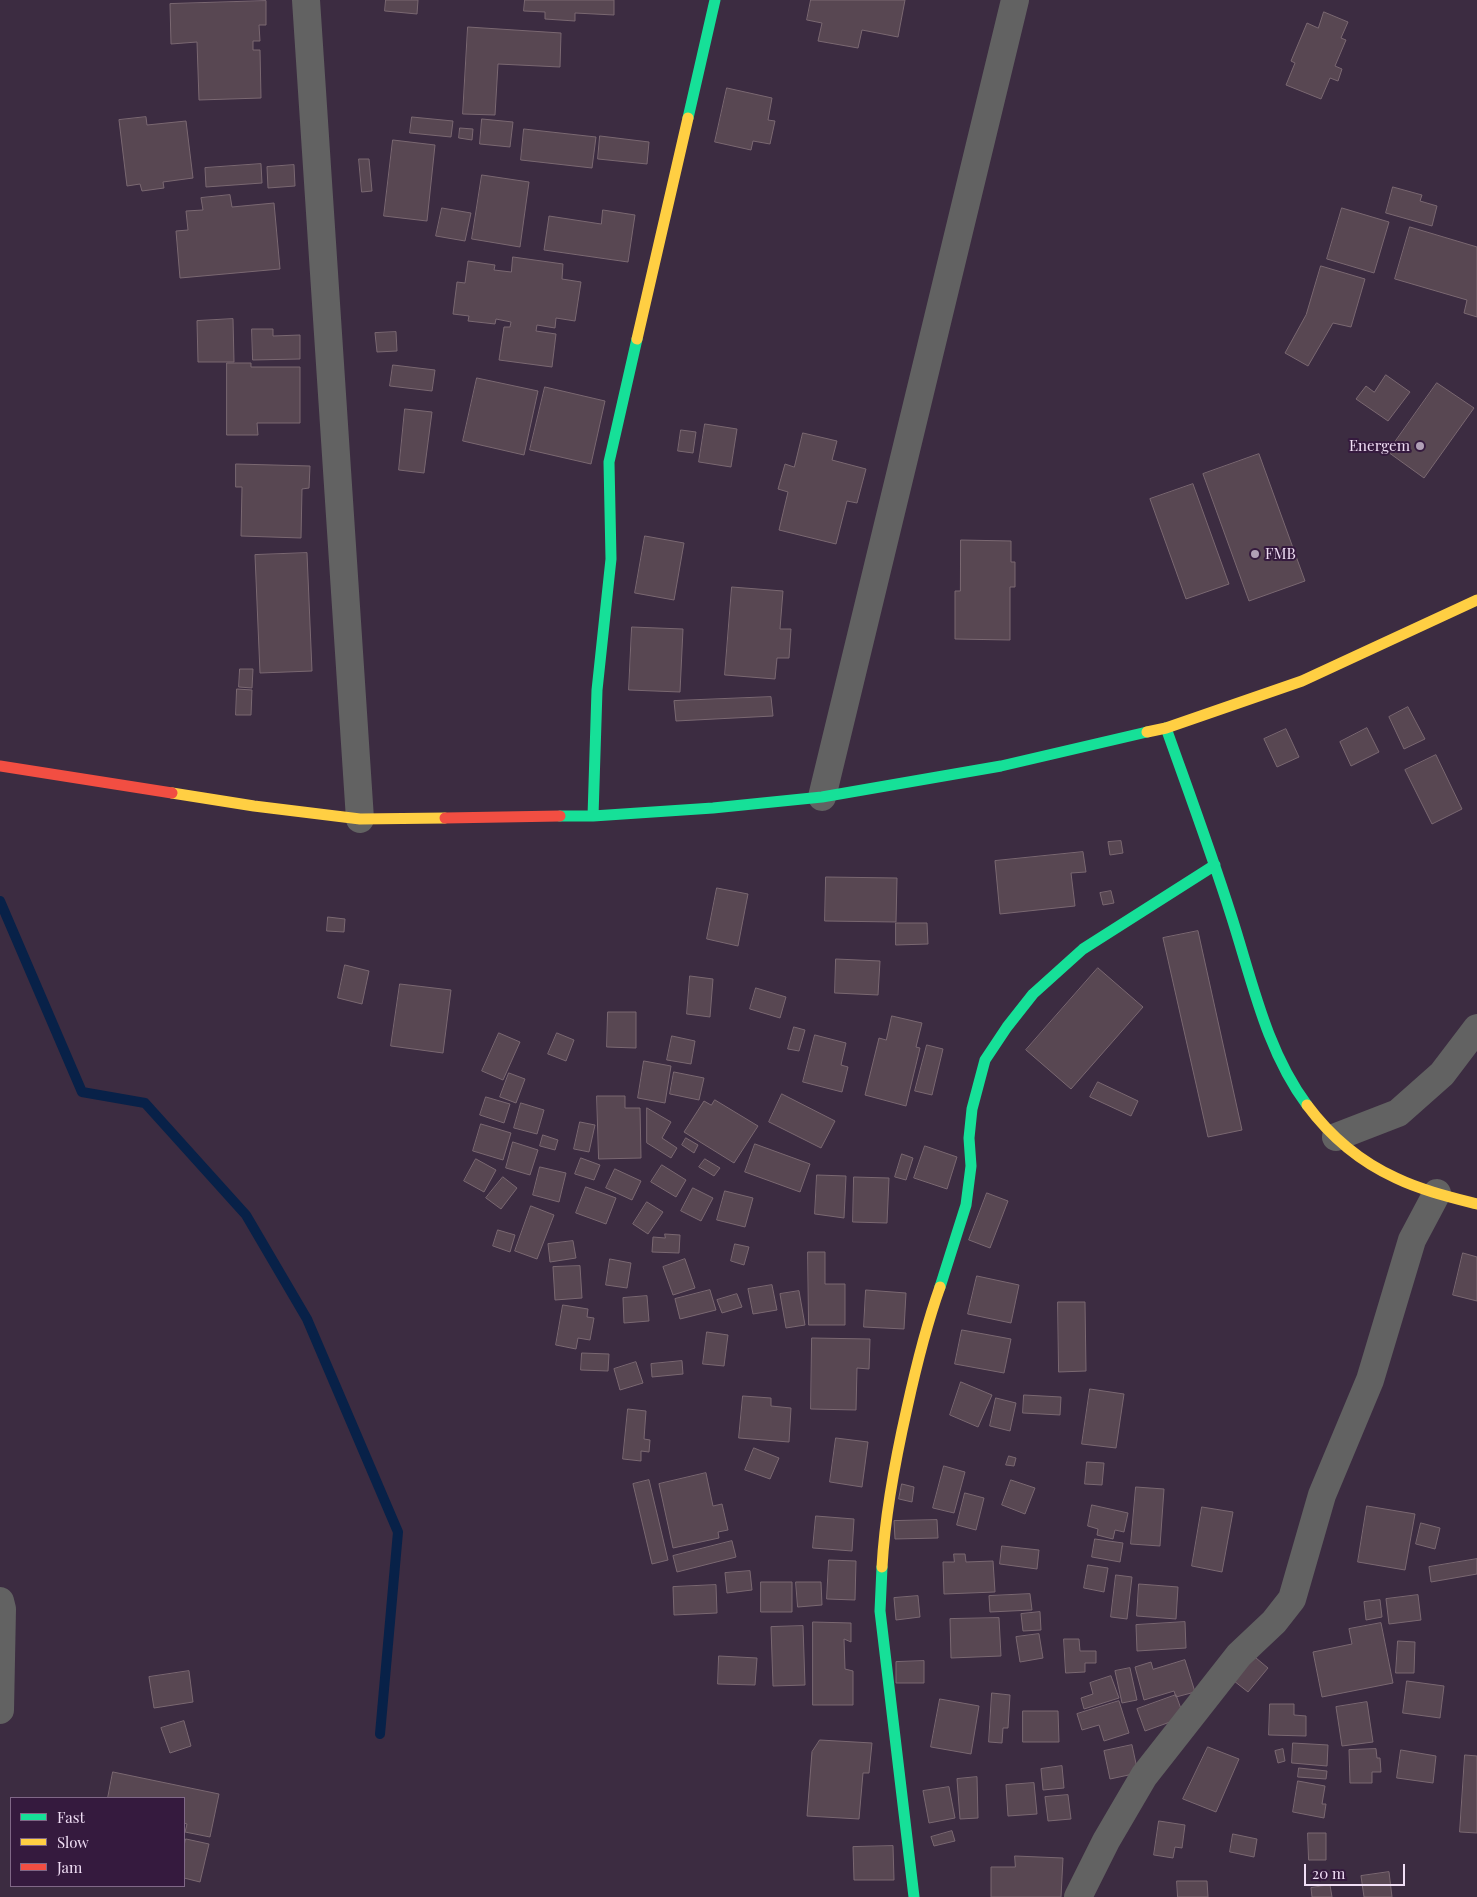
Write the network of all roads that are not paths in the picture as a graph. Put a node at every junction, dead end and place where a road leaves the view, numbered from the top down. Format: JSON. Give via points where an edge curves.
{"nodes":[{"id":1,"x":306,"y":0,"type":"edge"},
{"id":2,"x":715,"y":0,"type":"edge"},
{"id":3,"x":1015,"y":0,"type":"edge"},
{"id":4,"x":1477,"y":600,"type":"edge"},
{"id":5,"x":1166,"y":728,"type":"junction"},
{"id":6,"x":0,"y":766,"type":"edge"},
{"id":7,"x":822,"y":797,"type":"junction"},
{"id":8,"x":593,"y":816,"type":"junction"},
{"id":9,"x":360,"y":819,"type":"junction"},
{"id":10,"x":1214,"y":864,"type":"junction"},
{"id":11,"x":1477,"y":1028,"type":"edge"},
{"id":12,"x":1336,"y":1137,"type":"junction"},
{"id":13,"x":1437,"y":1193,"type":"junction"},
{"id":14,"x":1477,"y":1204,"type":"edge"},
{"id":15,"x":0,"y":1601,"type":"edge"},
{"id":16,"x":0,"y":1710,"type":"edge"},
{"id":17,"x":914,"y":1897,"type":"edge"},
{"id":18,"x":1078,"y":1897,"type":"edge"}],
"edges":[{"from":1,"to":9,"type":"street"},
{"from":2,"to":8,"type":"street","via":[[609,462],[611,559],[597,690]]},
{"from":3,"to":7,"type":"street"},
{"from":4,"to":5,"type":"street","via":[[1302,681]]},
{"from":5,"to":7,"type":"street","via":[[1001,766]]},
{"from":5,"to":10,"type":"street"},
{"from":6,"to":9,"type":"street","via":[[254,806]]},
{"from":7,"to":8,"type":"street"},
{"from":8,"to":9,"type":"street"},
{"from":10,"to":12,"type":"street","via":[[1274,1049],[1293,1086],[1322,1126]]},
{"from":10,"to":17,"type":"street","via":[[1083,948],[1033,994],[985,1060],[972,1109],[972,1166],[966,1205],[929,1318],[897,1453],[884,1533],[880,1611]]},
{"from":11,"to":12,"type":"street","via":[[1442,1074],[1398,1113]]},
{"from":12,"to":13,"type":"street","via":[[1358,1156],[1396,1178]]},
{"from":13,"to":14,"type":"street"},
{"from":13,"to":18,"type":"street","via":[[1412,1240],[1370,1380],[1322,1495],[1292,1599],[1274,1622],[1239,1655],[1144,1776]]},
{"from":15,"to":16,"type":"street"}]}
